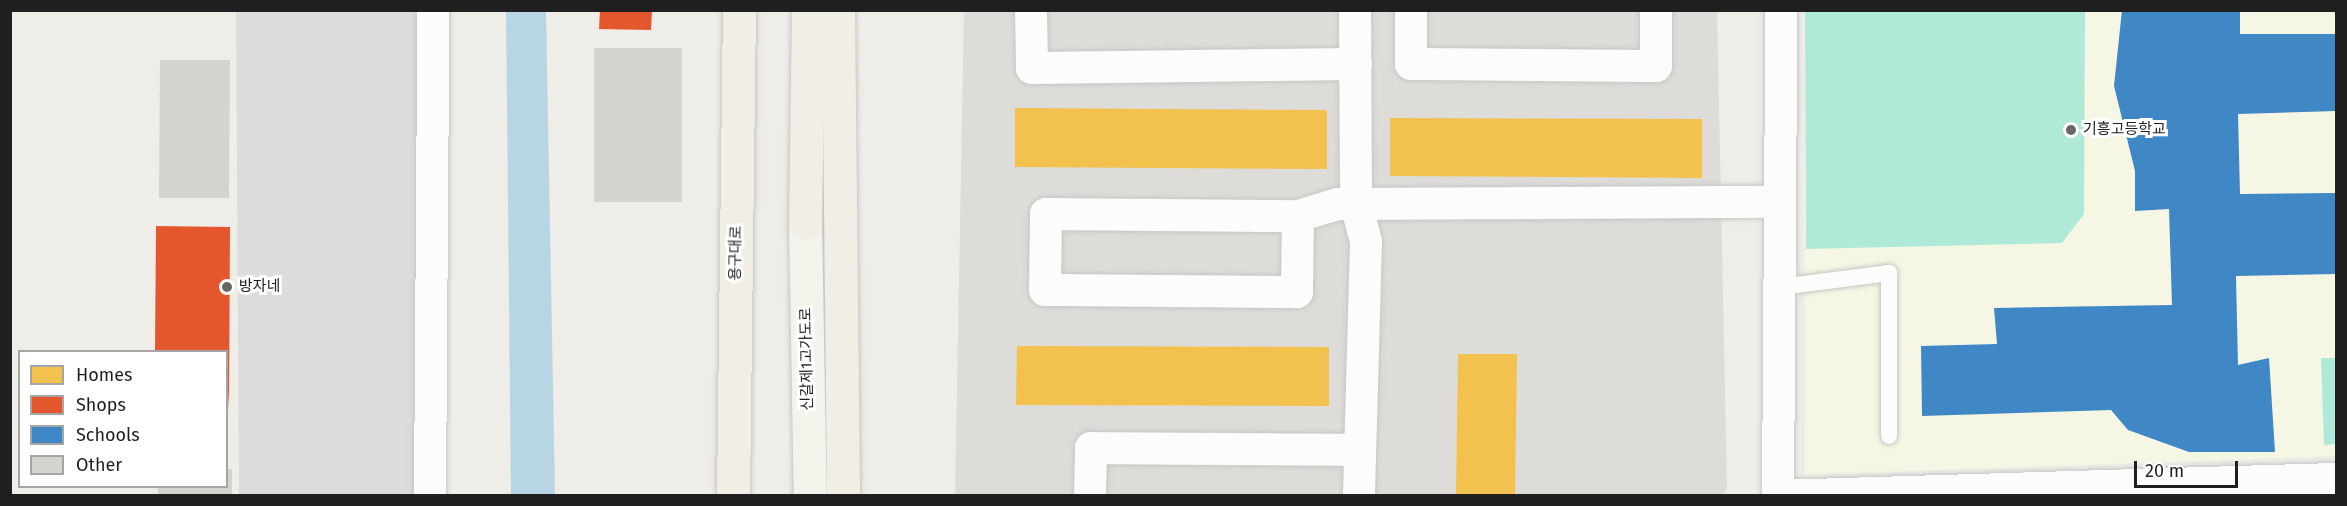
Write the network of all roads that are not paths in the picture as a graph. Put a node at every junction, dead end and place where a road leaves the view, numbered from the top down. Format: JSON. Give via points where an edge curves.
{"nodes":[{"id":1,"x":433,"y":10,"type":"edge"},
{"id":2,"x":739,"y":10,"type":"edge"},
{"id":3,"x":808,"y":10,"type":"edge"},
{"id":4,"x":838,"y":10,"type":"edge"},
{"id":5,"x":1031,"y":10,"type":"edge"},
{"id":6,"x":1355,"y":10,"type":"edge"},
{"id":7,"x":1411,"y":10,"type":"edge"},
{"id":8,"x":1656,"y":10,"type":"edge"},
{"id":9,"x":1781,"y":10,"type":"edge"},
{"id":10,"x":1356,"y":64,"type":"junction"},
{"id":11,"x":1779,"y":202,"type":"junction"},
{"id":12,"x":1356,"y":204,"type":"junction"},
{"id":13,"x":1298,"y":216,"type":"junction"},
{"id":14,"x":1780,"y":287,"type":"junction"},
{"id":15,"x":1889,"y":436,"type":"dead end"},
{"id":16,"x":1358,"y":450,"type":"junction"},
{"id":17,"x":2337,"y":479,"type":"edge"},
{"id":18,"x":2250,"y":488,"type":"edge"},
{"id":19,"x":430,"y":495,"type":"edge"},
{"id":20,"x":733,"y":495,"type":"edge"},
{"id":21,"x":810,"y":495,"type":"edge"},
{"id":22,"x":843,"y":495,"type":"edge"},
{"id":23,"x":1090,"y":495,"type":"edge"},
{"id":24,"x":1359,"y":495,"type":"edge"},
{"id":25,"x":1778,"y":495,"type":"edge"}],
"edges":[{"from":1,"to":19,"type":"street"},
{"from":2,"to":20,"type":"main road","name":"용구대로"},
{"from":3,"to":21,"type":"main road","name":"신갈제1고가도로","via":[[805,223]]},
{"from":4,"to":22,"type":"main road"},
{"from":5,"to":10,"type":"street","via":[[1032,68]]},
{"from":6,"to":10,"type":"street"},
{"from":7,"to":8,"type":"street","via":[[1411,64],[1656,66]]},
{"from":9,"to":11,"type":"street"},
{"from":10,"to":12,"type":"street"},
{"from":11,"to":12,"type":"street"},
{"from":11,"to":14,"type":"street"},
{"from":12,"to":13,"type":"street"},
{"from":12,"to":16,"type":"street","via":[[1366,242]]},
{"from":13,"to":13,"type":"street","via":[[1046,214],[1045,290],[1298,292]]},
{"from":14,"to":15,"type":"lane","via":[[1889,273]]},
{"from":14,"to":25,"type":"street"},
{"from":16,"to":23,"type":"street","via":[[1091,448]]},
{"from":16,"to":24,"type":"street"},
{"from":17,"to":18,"type":"street"},
{"from":18,"to":25,"type":"street"}]}
